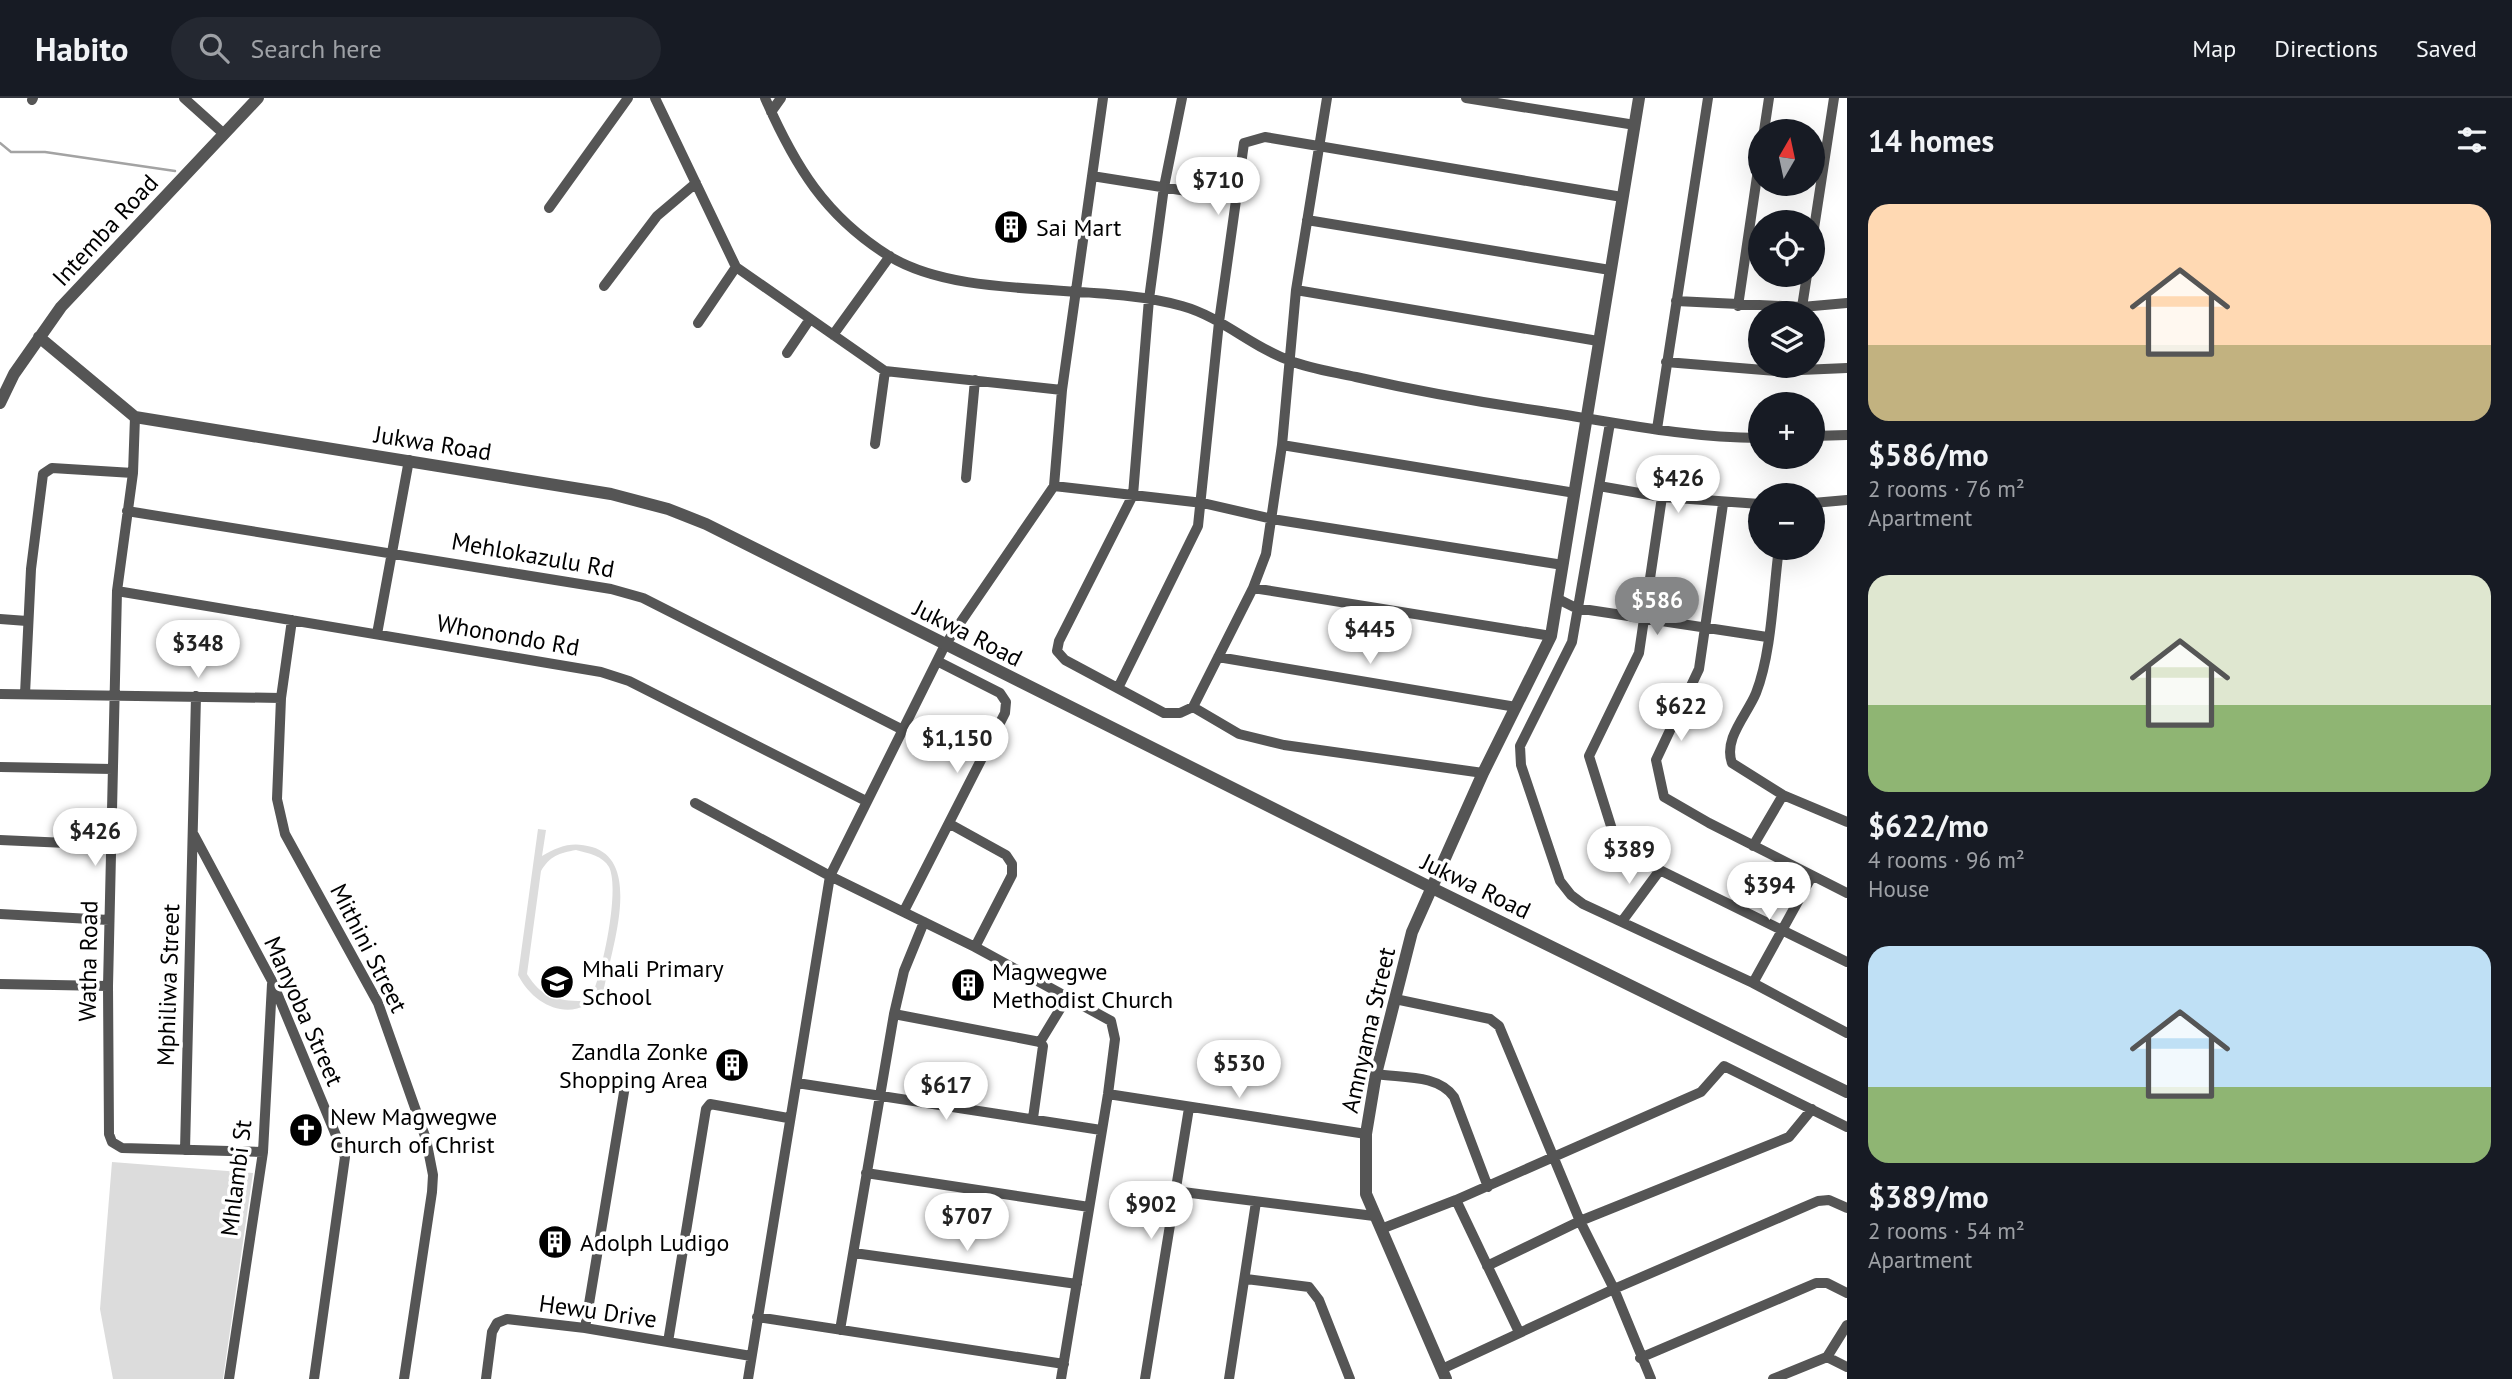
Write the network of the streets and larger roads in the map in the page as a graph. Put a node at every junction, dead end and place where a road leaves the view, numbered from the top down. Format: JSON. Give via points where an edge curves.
{"nodes":[{"id":1,"x":184,"y":98,"type":"edge"},
{"id":2,"x":258,"y":98,"type":"edge"},
{"id":3,"x":628,"y":98,"type":"edge"},
{"id":4,"x":655,"y":98,"type":"edge"},
{"id":5,"x":765,"y":98,"type":"edge"},
{"id":6,"x":781,"y":98,"type":"edge"},
{"id":7,"x":1102,"y":98,"type":"edge"},
{"id":8,"x":1182,"y":98,"type":"edge"},
{"id":9,"x":1327,"y":98,"type":"edge"},
{"id":10,"x":1466,"y":98,"type":"edge"},
{"id":11,"x":1639,"y":98,"type":"edge"},
{"id":12,"x":1708,"y":98,"type":"edge"},
{"id":13,"x":1769,"y":98,"type":"edge"},
{"id":14,"x":1834,"y":98,"type":"edge"},
{"id":15,"x":771,"y":112,"type":"junction"},
{"id":16,"x":1766,"y":119,"type":"edge"},
{"id":17,"x":1635,"y":125,"type":"junction"},
{"id":18,"x":224,"y":134,"type":"junction"},
{"id":19,"x":1320,"y":148,"type":"junction"},
{"id":20,"x":1091,"y":176,"type":"junction"},
{"id":21,"x":696,"y":183,"type":"junction"},
{"id":22,"x":1164,"y":187,"type":"junction"},
{"id":23,"x":1754,"y":196,"type":"edge"},
{"id":24,"x":1622,"y":197,"type":"junction"},
{"id":25,"x":1237,"y":199,"type":"junction"},
{"id":26,"x":549,"y":208,"type":"dead end"},
{"id":27,"x":1817,"y":210,"type":"edge"},
{"id":28,"x":1307,"y":220,"type":"junction"},
{"id":29,"x":890,"y":256,"type":"junction"},
{"id":30,"x":736,"y":267,"type":"junction"},
{"id":31,"x":1610,"y":270,"type":"junction"},
{"id":32,"x":604,"y":286,"type":"dead end"},
{"id":33,"x":1075,"y":290,"type":"junction"},
{"id":34,"x":1296,"y":290,"type":"junction"},
{"id":35,"x":1149,"y":299,"type":"junction"},
{"id":36,"x":1676,"y":301,"type":"junction"},
{"id":37,"x":1847,"y":303,"type":"edge"},
{"id":38,"x":1825,"y":305,"type":"edge"},
{"id":39,"x":1738,"y":306,"type":"junction"},
{"id":40,"x":1748,"y":306,"type":"edge"},
{"id":41,"x":810,"y":319,"type":"junction"},
{"id":42,"x":1219,"y":322,"type":"junction"},
{"id":43,"x":698,"y":323,"type":"dead end"},
{"id":44,"x":834,"y":335,"type":"junction"},
{"id":45,"x":38,"y":337,"type":"junction"},
{"id":46,"x":1598,"y":341,"type":"junction"},
{"id":47,"x":788,"y":353,"type":"dead end"},
{"id":48,"x":1290,"y":361,"type":"junction"},
{"id":49,"x":1667,"y":362,"type":"junction"},
{"id":50,"x":1847,"y":368,"type":"edge"},
{"id":51,"x":885,"y":371,"type":"junction"},
{"id":52,"x":975,"y":380,"type":"junction"},
{"id":53,"x":1062,"y":390,"type":"junction"},
{"id":54,"x":0,"y":402,"type":"edge"},
{"id":55,"x":135,"y":417,"type":"junction"},
{"id":56,"x":1586,"y":418,"type":"junction"},
{"id":57,"x":1610,"y":423,"type":"junction"},
{"id":58,"x":1657,"y":429,"type":"junction"},
{"id":59,"x":1847,"y":435,"type":"edge"},
{"id":60,"x":1825,"y":436,"type":"edge"},
{"id":61,"x":1748,"y":438,"type":"edge"},
{"id":62,"x":875,"y":444,"type":"dead end"},
{"id":63,"x":1282,"y":445,"type":"junction"},
{"id":64,"x":409,"y":460,"type":"junction"},
{"id":65,"x":132,"y":473,"type":"junction"},
{"id":66,"x":966,"y":478,"type":"dead end"},
{"id":67,"x":1054,"y":486,"type":"junction"},
{"id":68,"x":1599,"y":486,"type":"junction"},
{"id":69,"x":1575,"y":493,"type":"junction"},
{"id":70,"x":1133,"y":495,"type":"junction"},
{"id":71,"x":1662,"y":497,"type":"junction"},
{"id":72,"x":1847,"y":500,"type":"edge"},
{"id":73,"x":1825,"y":502,"type":"edge"},
{"id":74,"x":1203,"y":503,"type":"junction"},
{"id":75,"x":1723,"y":504,"type":"junction"},
{"id":76,"x":1748,"y":505,"type":"edge"},
{"id":77,"x":127,"y":511,"type":"junction"},
{"id":78,"x":1272,"y":519,"type":"junction"},
{"id":79,"x":393,"y":551,"type":"junction"},
{"id":80,"x":1777,"y":560,"type":"edge"},
{"id":81,"x":1563,"y":565,"type":"junction"},
{"id":82,"x":1254,"y":588,"type":"junction"},
{"id":83,"x":117,"y":591,"type":"junction"},
{"id":84,"x":1558,"y":599,"type":"junction"},
{"id":85,"x":1576,"y":608,"type":"junction"},
{"id":86,"x":1643,"y":618,"type":"junction"},
{"id":87,"x":0,"y":619,"type":"edge"},
{"id":88,"x":292,"y":620,"type":"junction"},
{"id":89,"x":27,"y":621,"type":"junction"},
{"id":90,"x":1705,"y":629,"type":"junction"},
{"id":91,"x":377,"y":634,"type":"junction"},
{"id":92,"x":1551,"y":636,"type":"junction"},
{"id":93,"x":1767,"y":637,"type":"junction"},
{"id":94,"x":945,"y":645,"type":"junction"},
{"id":95,"x":1218,"y":657,"type":"junction"},
{"id":96,"x":937,"y":661,"type":"junction"},
{"id":97,"x":1118,"y":688,"type":"junction"},
{"id":98,"x":0,"y":694,"type":"edge"},
{"id":99,"x":25,"y":694,"type":"junction"},
{"id":100,"x":114,"y":695,"type":"junction"},
{"id":101,"x":196,"y":696,"type":"junction"},
{"id":102,"x":281,"y":698,"type":"junction"},
{"id":103,"x":1193,"y":707,"type":"junction"},
{"id":104,"x":1516,"y":707,"type":"junction"},
{"id":105,"x":903,"y":730,"type":"junction"},
{"id":106,"x":0,"y":768,"type":"edge"},
{"id":107,"x":113,"y":769,"type":"junction"},
{"id":108,"x":1483,"y":773,"type":"junction"},
{"id":109,"x":1783,"y":796,"type":"junction"},
{"id":110,"x":866,"y":801,"type":"junction"},
{"id":111,"x":695,"y":803,"type":"dead end"},
{"id":112,"x":1847,"y":822,"type":"edge"},
{"id":113,"x":950,"y":824,"type":"junction"},
{"id":114,"x":194,"y":835,"type":"junction"},
{"id":115,"x":0,"y":840,"type":"edge"},
{"id":116,"x":111,"y":845,"type":"junction"},
{"id":117,"x":1753,"y":846,"type":"junction"},
{"id":118,"x":1660,"y":870,"type":"junction"},
{"id":119,"x":830,"y":876,"type":"junction"},
{"id":120,"x":1812,"y":876,"type":"junction"},
{"id":121,"x":1430,"y":887,"type":"junction"},
{"id":122,"x":1847,"y":893,"type":"edge"},
{"id":123,"x":904,"y":911,"type":"junction"},
{"id":124,"x":0,"y":915,"type":"edge"},
{"id":125,"x":109,"y":920,"type":"junction"},
{"id":126,"x":1623,"y":920,"type":"junction"},
{"id":127,"x":924,"y":922,"type":"junction"},
{"id":128,"x":1782,"y":930,"type":"junction"},
{"id":129,"x":975,"y":947,"type":"junction"},
{"id":130,"x":1847,"y":962,"type":"edge"},
{"id":131,"x":272,"y":981,"type":"junction"},
{"id":132,"x":1753,"y":983,"type":"junction"},
{"id":133,"x":0,"y":984,"type":"edge"},
{"id":134,"x":108,"y":986,"type":"junction"},
{"id":135,"x":1068,"y":996,"type":"junction"},
{"id":136,"x":1395,"y":999,"type":"junction"},
{"id":137,"x":894,"y":1014,"type":"junction"},
{"id":138,"x":1847,"y":1033,"type":"edge"},
{"id":139,"x":1040,"y":1042,"type":"junction"},
{"id":140,"x":1376,"y":1074,"type":"junction"},
{"id":141,"x":797,"y":1083,"type":"junction"},
{"id":142,"x":625,"y":1086,"type":"dead end"},
{"id":143,"x":1847,"y":1091,"type":"edge"},
{"id":144,"x":1108,"y":1094,"type":"junction"},
{"id":145,"x":878,"y":1097,"type":"junction"},
{"id":146,"x":1189,"y":1108,"type":"junction"},
{"id":147,"x":1811,"y":1109,"type":"junction"},
{"id":148,"x":788,"y":1118,"type":"junction"},
{"id":149,"x":1033,"y":1118,"type":"junction"},
{"id":150,"x":1847,"y":1127,"type":"edge"},
{"id":151,"x":1101,"y":1130,"type":"junction"},
{"id":152,"x":1366,"y":1134,"type":"junction"},
{"id":153,"x":184,"y":1150,"type":"junction"},
{"id":154,"x":264,"y":1152,"type":"junction"},
{"id":155,"x":1554,"y":1158,"type":"junction"},
{"id":156,"x":866,"y":1173,"type":"junction"},
{"id":157,"x":1488,"y":1187,"type":"junction"},
{"id":158,"x":1175,"y":1191,"type":"junction"},
{"id":159,"x":1457,"y":1200,"type":"junction"},
{"id":160,"x":1256,"y":1202,"type":"junction"},
{"id":161,"x":1089,"y":1207,"type":"junction"},
{"id":162,"x":1847,"y":1208,"type":"edge"},
{"id":163,"x":1374,"y":1216,"type":"junction"},
{"id":164,"x":1580,"y":1221,"type":"junction"},
{"id":165,"x":1381,"y":1229,"type":"junction"},
{"id":166,"x":853,"y":1253,"type":"junction"},
{"id":167,"x":1487,"y":1266,"type":"junction"},
{"id":168,"x":1246,"y":1279,"type":"junction"},
{"id":169,"x":1077,"y":1284,"type":"junction"},
{"id":170,"x":1614,"y":1289,"type":"junction"},
{"id":171,"x":1847,"y":1293,"type":"edge"},
{"id":172,"x":757,"y":1317,"type":"junction"},
{"id":173,"x":1847,"y":1325,"type":"edge"},
{"id":174,"x":586,"y":1328,"type":"junction"},
{"id":175,"x":840,"y":1330,"type":"junction"},
{"id":176,"x":1519,"y":1332,"type":"junction"},
{"id":177,"x":668,"y":1342,"type":"junction"},
{"id":178,"x":751,"y":1356,"type":"junction"},
{"id":179,"x":1827,"y":1357,"type":"junction"},
{"id":180,"x":1640,"y":1358,"type":"junction"},
{"id":181,"x":1064,"y":1364,"type":"junction"},
{"id":182,"x":1847,"y":1367,"type":"edge"},
{"id":183,"x":1444,"y":1374,"type":"edge"},
{"id":184,"x":229,"y":1379,"type":"edge"},
{"id":185,"x":314,"y":1379,"type":"edge"},
{"id":186,"x":404,"y":1379,"type":"edge"},
{"id":187,"x":486,"y":1379,"type":"edge"},
{"id":188,"x":748,"y":1379,"type":"edge"},
{"id":189,"x":1061,"y":1379,"type":"edge"},
{"id":190,"x":1144,"y":1379,"type":"edge"},
{"id":191,"x":1229,"y":1379,"type":"edge"},
{"id":192,"x":1349,"y":1379,"type":"edge"},
{"id":193,"x":1651,"y":1379,"type":"edge"},
{"id":194,"x":1773,"y":1379,"type":"edge"}],
"edges":[{"from":1,"to":18,"type":"street"},
{"from":2,"to":18,"type":"street","name":"Intemba Road"},
{"from":3,"to":26,"type":"street"},
{"from":4,"to":21,"type":"street"},
{"from":5,"to":15,"type":"street"},
{"from":6,"to":15,"type":"street"},
{"from":7,"to":20,"type":"street"},
{"from":8,"to":22,"type":"street"},
{"from":9,"to":19,"type":"street"},
{"from":10,"to":17,"type":"street"},
{"from":11,"to":17,"type":"street","name":"Amnyama Street"},
{"from":12,"to":36,"type":"street"},
{"from":13,"to":16,"type":"street"},
{"from":14,"to":27,"type":"street"},
{"from":15,"to":29,"type":"street","via":[[830,210]]},
{"from":17,"to":24,"type":"street","name":"Amnyama Street"},
{"from":18,"to":45,"type":"street","name":"Intemba Road"},
{"from":19,"to":24,"type":"street"},
{"from":19,"to":25,"type":"street","via":[[1265,137],[1244,143]]},
{"from":19,"to":28,"type":"street"},
{"from":20,"to":22,"type":"street"},
{"from":20,"to":33,"type":"street"},
{"from":21,"to":30,"type":"street"},
{"from":21,"to":32,"type":"street","via":[[657,216]]},
{"from":22,"to":25,"type":"street"},
{"from":22,"to":35,"type":"street"},
{"from":23,"to":39,"type":"street"},
{"from":24,"to":31,"type":"street","name":"Amnyama Street"},
{"from":25,"to":42,"type":"street"},
{"from":28,"to":31,"type":"street"},
{"from":28,"to":34,"type":"street"},
{"from":29,"to":33,"type":"street","via":[[953,280]]},
{"from":29,"to":44,"type":"street"},
{"from":30,"to":41,"type":"street"},
{"from":30,"to":43,"type":"street"},
{"from":31,"to":46,"type":"street","name":"Amnyama Street"},
{"from":33,"to":35,"type":"street"},
{"from":33,"to":53,"type":"street"},
{"from":34,"to":46,"type":"street"},
{"from":34,"to":48,"type":"street"},
{"from":35,"to":42,"type":"street","via":[[1182,306]]},
{"from":35,"to":70,"type":"street"},
{"from":36,"to":39,"type":"street"},
{"from":36,"to":49,"type":"street"},
{"from":37,"to":38,"type":"street"},
{"from":39,"to":40,"type":"street"},
{"from":41,"to":44,"type":"street"},
{"from":41,"to":47,"type":"street"},
{"from":42,"to":48,"type":"street"},
{"from":42,"to":74,"type":"street"},
{"from":44,"to":51,"type":"street"},
{"from":45,"to":54,"type":"street","name":"Intemba Road"},
{"from":45,"to":55,"type":"street"},
{"from":46,"to":56,"type":"street","name":"Amnyama Street"},
{"from":48,"to":56,"type":"street","via":[[1434,395]]},
{"from":48,"to":63,"type":"street"},
{"from":49,"to":50,"type":"street","via":[[1776,371]]},
{"from":49,"to":58,"type":"street"},
{"from":51,"to":52,"type":"street"},
{"from":51,"to":62,"type":"street"},
{"from":52,"to":53,"type":"street"},
{"from":52,"to":66,"type":"street"},
{"from":53,"to":67,"type":"street"},
{"from":55,"to":64,"type":"street","name":"Jukwa Road"},
{"from":55,"to":65,"type":"street","name":"Watha Road"},
{"from":56,"to":57,"type":"street"},
{"from":56,"to":69,"type":"street","name":"Amnyama Street"},
{"from":57,"to":58,"type":"street"},
{"from":57,"to":68,"type":"street"},
{"from":58,"to":61,"type":"street"},
{"from":59,"to":60,"type":"street"},
{"from":63,"to":69,"type":"street"},
{"from":63,"to":78,"type":"street"},
{"from":64,"to":79,"type":"street"},
{"from":64,"to":94,"type":"street","name":"Jukwa Road","via":[[611,494],[668,509]]},
{"from":65,"to":77,"type":"street","name":"Watha Road"},
{"from":65,"to":89,"type":"street","via":[[52,468],[43,474]]},
{"from":67,"to":70,"type":"street"},
{"from":67,"to":94,"type":"street"},
{"from":68,"to":71,"type":"street"},
{"from":68,"to":85,"type":"street"},
{"from":69,"to":81,"type":"street","name":"Amnyama Street"},
{"from":70,"to":74,"type":"street"},
{"from":70,"to":97,"type":"street","via":[[1057,651],[1065,660]]},
{"from":71,"to":75,"type":"street"},
{"from":71,"to":86,"type":"street"},
{"from":72,"to":73,"type":"street"},
{"from":74,"to":78,"type":"street"},
{"from":74,"to":97,"type":"street","via":[[1191,545]]},
{"from":75,"to":76,"type":"street"},
{"from":75,"to":90,"type":"street"},
{"from":77,"to":79,"type":"street","name":"Mehlokazulu Rd"},
{"from":77,"to":83,"type":"street","name":"Watha Road"},
{"from":78,"to":81,"type":"street"},
{"from":78,"to":82,"type":"street"},
{"from":79,"to":91,"type":"street"},
{"from":79,"to":105,"type":"street","name":"Mehlokazulu Rd","via":[[643,598]]},
{"from":80,"to":93,"type":"street"},
{"from":81,"to":84,"type":"street","name":"Amnyama Street"},
{"from":82,"to":92,"type":"street"},
{"from":82,"to":95,"type":"street"},
{"from":83,"to":88,"type":"street","name":"Whonondo Rd"},
{"from":83,"to":100,"type":"street","name":"Watha Road"},
{"from":84,"to":85,"type":"street"},
{"from":84,"to":92,"type":"street","name":"Amnyama Street"},
{"from":85,"to":86,"type":"street"},
{"from":85,"to":126,"type":"street","via":[[1572,642],[1523,738],[1521,765],[1560,881],[1583,904]]},
{"from":86,"to":90,"type":"street"},
{"from":86,"to":118,"type":"street","via":[[1638,656],[1590,751],[1589,762],[1618,845]]},
{"from":87,"to":89,"type":"street"},
{"from":88,"to":91,"type":"street","name":"Whonondo Rd"},
{"from":88,"to":102,"type":"street","name":"Mithini Street"},
{"from":89,"to":99,"type":"street"},
{"from":90,"to":93,"type":"street"},
{"from":90,"to":117,"type":"street","via":[[1699,668],[1656,767],[1665,799]]},
{"from":91,"to":110,"type":"street","name":"Whonondo Rd","via":[[601,672],[629,681]]},
{"from":92,"to":104,"type":"street","name":"Amnyama Street"},
{"from":93,"to":109,"type":"street","via":[[1756,692],[1729,753],[1731,763]]},
{"from":94,"to":96,"type":"street"},
{"from":94,"to":121,"type":"street","name":"Jukwa Road"},
{"from":95,"to":103,"type":"street"},
{"from":95,"to":104,"type":"street"},
{"from":96,"to":105,"type":"street"},
{"from":96,"to":113,"type":"street","via":[[1000,693],[1006,702],[1006,713]]},
{"from":97,"to":103,"type":"street","via":[[1164,713]]},
{"from":98,"to":99,"type":"street"},
{"from":99,"to":100,"type":"street"},
{"from":100,"to":101,"type":"street"},
{"from":100,"to":107,"type":"street","name":"Watha Road"},
{"from":101,"to":102,"type":"street"},
{"from":101,"to":114,"type":"street","name":"Mphiliwa Street"},
{"from":102,"to":186,"type":"street","name":"Mithini Street","via":[[277,799],[285,834],[378,1003],[431,1163],[432,1192]]},
{"from":103,"to":108,"type":"street","via":[[1239,734],[1284,745]]},
{"from":104,"to":108,"type":"street","name":"Amnyama Street"},
{"from":105,"to":110,"type":"street"},
{"from":106,"to":107,"type":"street"},
{"from":107,"to":116,"type":"street","name":"Watha Road"},
{"from":108,"to":121,"type":"street","name":"Amnyama Street"},
{"from":109,"to":112,"type":"street"},
{"from":109,"to":117,"type":"street"},
{"from":110,"to":119,"type":"street"},
{"from":111,"to":119,"type":"street"},
{"from":113,"to":123,"type":"street"},
{"from":113,"to":129,"type":"street","via":[[1006,855],[1012,864],[1012,875]]},
{"from":114,"to":131,"type":"street","name":"Manyoba Street"},
{"from":114,"to":153,"type":"street","name":"Mphiliwa Street"},
{"from":115,"to":116,"type":"street"},
{"from":116,"to":125,"type":"street","name":"Watha Road"},
{"from":117,"to":120,"type":"street"},
{"from":118,"to":126,"type":"street"},
{"from":118,"to":128,"type":"street"},
{"from":119,"to":123,"type":"street"},
{"from":119,"to":141,"type":"street"},
{"from":120,"to":122,"type":"street"},
{"from":120,"to":128,"type":"street"},
{"from":121,"to":136,"type":"street","name":"Amnyama Street","via":[[1412,932]]},
{"from":121,"to":143,"type":"street","name":"Jukwa Road"},
{"from":123,"to":127,"type":"street"},
{"from":124,"to":125,"type":"street"},
{"from":125,"to":134,"type":"street","name":"Watha Road"},
{"from":126,"to":132,"type":"street"},
{"from":127,"to":129,"type":"street"},
{"from":127,"to":137,"type":"street","via":[[904,971]]},
{"from":128,"to":130,"type":"street"},
{"from":128,"to":132,"type":"street"},
{"from":129,"to":135,"type":"street"},
{"from":131,"to":154,"type":"street","name":"Mhlambi St"},
{"from":131,"to":185,"type":"street","name":"Manyoba Street","via":[[345,1157]]},
{"from":132,"to":138,"type":"street"},
{"from":133,"to":134,"type":"street"},
{"from":134,"to":153,"type":"street","name":"Watha Road","via":[[112,1142],[122,1148]]},
{"from":135,"to":139,"type":"street"},
{"from":135,"to":144,"type":"street","via":[[1111,1021],[1115,1039]]},
{"from":136,"to":140,"type":"street","name":"Amnyama Street"},
{"from":136,"to":155,"type":"street","via":[[1497,1023]]},
{"from":137,"to":139,"type":"street"},
{"from":137,"to":145,"type":"street"},
{"from":139,"to":149,"type":"street","via":[[1044,1046]]},
{"from":140,"to":152,"type":"street","name":"Amnyama Street"},
{"from":140,"to":157,"type":"street","via":[[1436,1082],[1448,1088]]},
{"from":141,"to":145,"type":"street"},
{"from":141,"to":148,"type":"street"},
{"from":142,"to":174,"type":"street"},
{"from":144,"to":146,"type":"street"},
{"from":144,"to":151,"type":"street"},
{"from":145,"to":149,"type":"street"},
{"from":145,"to":156,"type":"street"},
{"from":146,"to":152,"type":"street"},
{"from":146,"to":158,"type":"street"},
{"from":147,"to":150,"type":"street"},
{"from":147,"to":155,"type":"street","via":[[1724,1066],[1701,1092]]},
{"from":147,"to":164,"type":"street","via":[[1789,1137]]},
{"from":148,"to":172,"type":"street"},
{"from":148,"to":177,"type":"street","via":[[710,1104],[706,1109]]},
{"from":149,"to":151,"type":"street"},
{"from":151,"to":161,"type":"street"},
{"from":152,"to":163,"type":"street","name":"Amnyama Street","via":[[1366,1194]]},
{"from":153,"to":154,"type":"street","name":"Watha Road"},
{"from":154,"to":184,"type":"street","name":"Mhlambi St"},
{"from":155,"to":157,"type":"street"},
{"from":155,"to":164,"type":"street"},
{"from":156,"to":161,"type":"street"},
{"from":156,"to":166,"type":"street"},
{"from":157,"to":159,"type":"street"},
{"from":158,"to":160,"type":"street"},
{"from":158,"to":190,"type":"street"},
{"from":159,"to":165,"type":"street"},
{"from":159,"to":167,"type":"street"},
{"from":160,"to":163,"type":"street"},
{"from":160,"to":168,"type":"street"},
{"from":161,"to":169,"type":"street"},
{"from":162,"to":170,"type":"street","via":[[1829,1200],[1818,1201]]},
{"from":163,"to":165,"type":"street","name":"Amnyama Street"},
{"from":164,"to":167,"type":"street"},
{"from":164,"to":170,"type":"street"},
{"from":165,"to":183,"type":"street","name":"Amnyama Street"},
{"from":166,"to":169,"type":"street"},
{"from":166,"to":175,"type":"street"},
{"from":167,"to":176,"type":"street"},
{"from":168,"to":191,"type":"street"},
{"from":168,"to":192,"type":"street","via":[[1309,1287],[1319,1300]]},
{"from":169,"to":181,"type":"street"},
{"from":170,"to":176,"type":"street"},
{"from":170,"to":180,"type":"street"},
{"from":171,"to":180,"type":"street","via":[[1816,1283]]},
{"from":172,"to":175,"type":"street"},
{"from":172,"to":178,"type":"street"},
{"from":173,"to":179,"type":"street"},
{"from":174,"to":177,"type":"street","name":"Hewu Drive"},
{"from":174,"to":187,"type":"street","name":"Hewu Drive","via":[[507,1319],[497,1323]]},
{"from":175,"to":181,"type":"street"},
{"from":176,"to":183,"type":"street"},
{"from":177,"to":178,"type":"street","name":"Hewu Drive"},
{"from":178,"to":188,"type":"street"},
{"from":179,"to":182,"type":"street"},
{"from":179,"to":194,"type":"street"},
{"from":180,"to":193,"type":"street"},
{"from":181,"to":189,"type":"street"}]}
